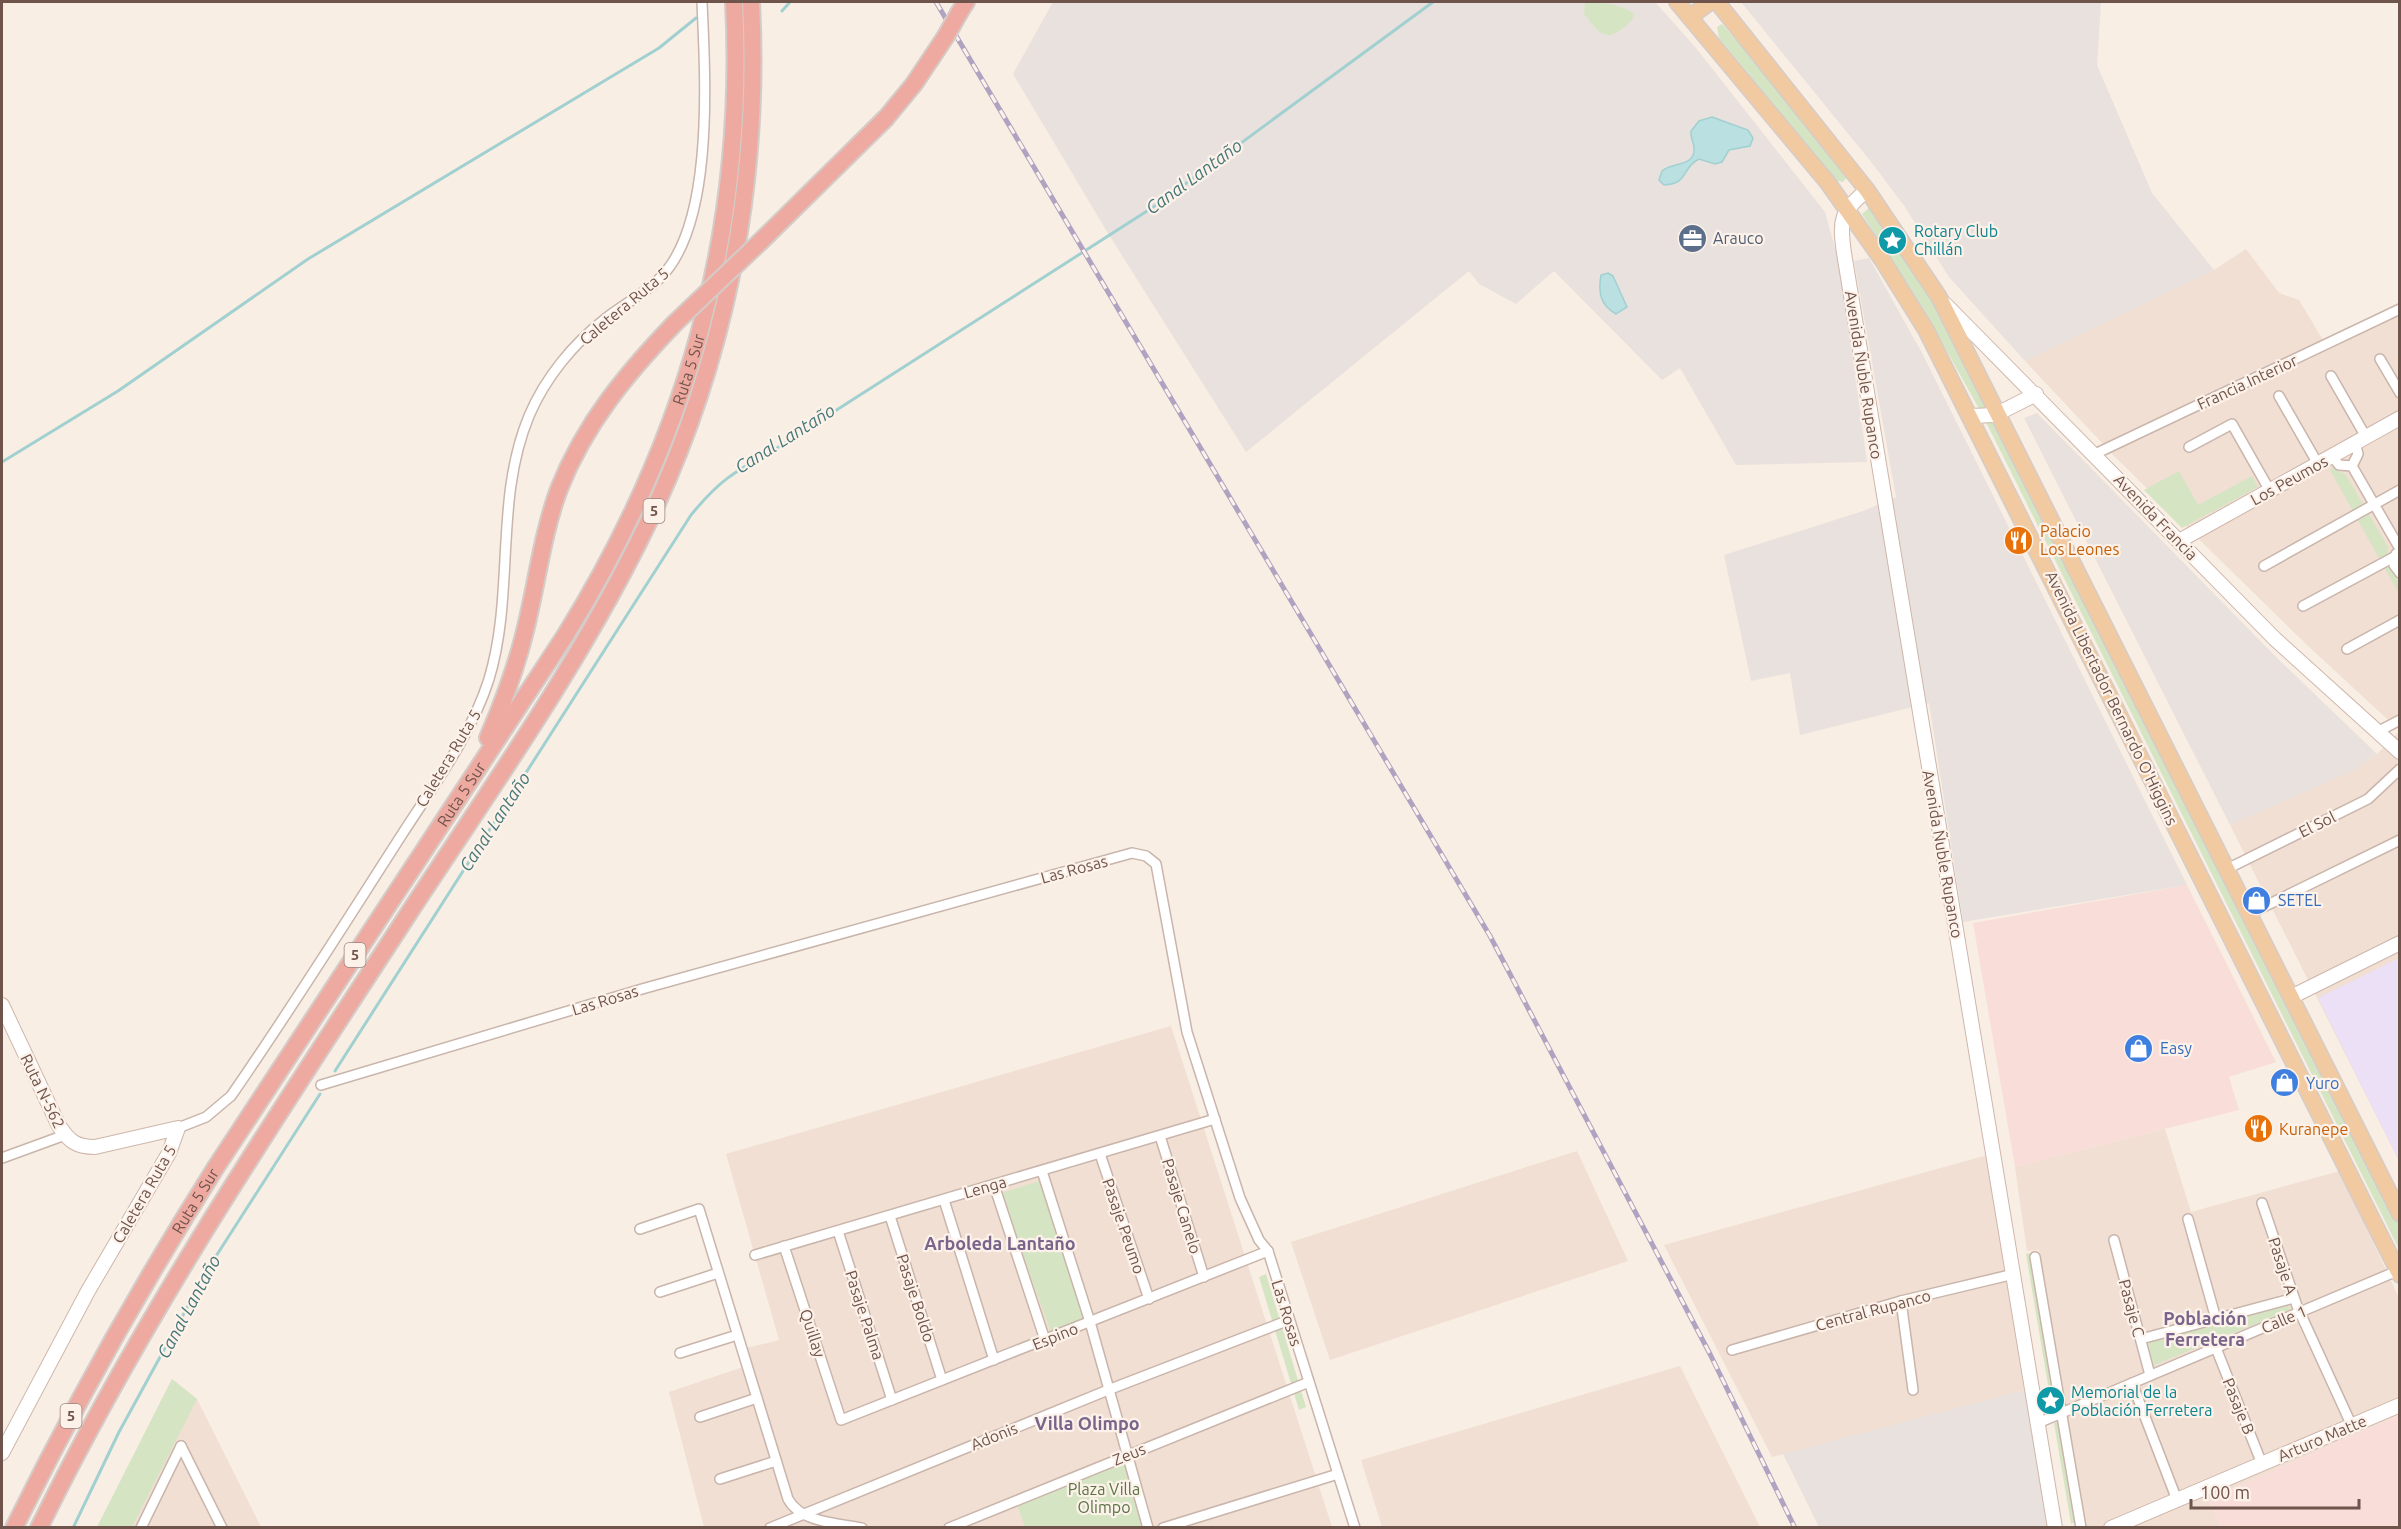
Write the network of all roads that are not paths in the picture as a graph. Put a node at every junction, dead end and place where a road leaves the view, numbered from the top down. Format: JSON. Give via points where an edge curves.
{"nodes":[{"id":1,"x":702,"y":2,"type":"edge"},
{"id":2,"x":734,"y":2,"type":"edge"},
{"id":3,"x":751,"y":2,"type":"edge"},
{"id":4,"x":1677,"y":2,"type":"edge"},
{"id":5,"x":1710,"y":2,"type":"edge"},
{"id":6,"x":1717,"y":2,"type":"edge"},
{"id":7,"x":964,"y":5,"type":"edge"},
{"id":8,"x":1690,"y":17,"type":"junction"},
{"id":9,"x":1867,"y":190,"type":"junction"},
{"id":10,"x":1846,"y":208,"type":"junction"},
{"id":11,"x":1939,"y":297,"type":"junction"},
{"id":12,"x":2400,"y":309,"type":"edge"},
{"id":13,"x":2380,"y":359,"type":"dead end"},
{"id":14,"x":2331,"y":376,"type":"dead end"},
{"id":15,"x":2400,"y":393,"type":"edge"},
{"id":16,"x":2036,"y":394,"type":"junction"},
{"id":17,"x":2279,"y":396,"type":"dead end"},
{"id":18,"x":2000,"y":413,"type":"junction"},
{"id":19,"x":1971,"y":416,"type":"junction"},
{"id":20,"x":2400,"y":418,"type":"edge"},
{"id":21,"x":2361,"y":440,"type":"junction"},
{"id":22,"x":2189,"y":447,"type":"dead end"},
{"id":23,"x":2095,"y":454,"type":"junction"},
{"id":24,"x":2332,"y":456,"type":"junction"},
{"id":25,"x":2318,"y":464,"type":"junction"},
{"id":26,"x":2352,"y":466,"type":"junction"},
{"id":27,"x":2270,"y":490,"type":"junction"},
{"id":28,"x":2400,"y":490,"type":"edge"},
{"id":29,"x":2374,"y":504,"type":"junction"},
{"id":30,"x":2180,"y":541,"type":"junction"},
{"id":31,"x":2398,"y":552,"type":"edge"},
{"id":32,"x":2264,"y":567,"type":"dead end"},
{"id":33,"x":2400,"y":573,"type":"edge"},
{"id":34,"x":2303,"y":606,"type":"dead end"},
{"id":35,"x":2400,"y":620,"type":"edge"},
{"id":36,"x":2347,"y":649,"type":"dead end"},
{"id":37,"x":2137,"y":688,"type":"junction"},
{"id":38,"x":2111,"y":697,"type":"junction"},
{"id":39,"x":2400,"y":720,"type":"edge"},
{"id":40,"x":2377,"y":732,"type":"junction"},
{"id":41,"x":2400,"y":752,"type":"edge"},
{"id":42,"x":2400,"y":769,"type":"edge"},
{"id":43,"x":470,"y":780,"type":"junction"},
{"id":44,"x":2400,"y":840,"type":"edge"},
{"id":45,"x":2227,"y":869,"type":"junction"},
{"id":46,"x":2249,"y":914,"type":"junction"},
{"id":47,"x":2400,"y":943,"type":"edge"},
{"id":48,"x":2291,"y":997,"type":"junction"},
{"id":49,"x":2,"y":1005,"type":"edge"},
{"id":50,"x":321,"y":1084,"type":"dead end"},
{"id":51,"x":1215,"y":1119,"type":"junction"},
{"id":52,"x":178,"y":1128,"type":"junction"},
{"id":53,"x":65,"y":1135,"type":"junction"},
{"id":54,"x":1160,"y":1136,"type":"junction"},
{"id":55,"x":1100,"y":1154,"type":"junction"},
{"id":56,"x":2,"y":1158,"type":"edge"},
{"id":57,"x":1042,"y":1171,"type":"junction"},
{"id":58,"x":994,"y":1185,"type":"junction"},
{"id":59,"x":944,"y":1200,"type":"junction"},
{"id":60,"x":2262,"y":1203,"type":"dead end"},
{"id":61,"x":2400,"y":1214,"type":"edge"},
{"id":62,"x":890,"y":1216,"type":"junction"},
{"id":63,"x":2188,"y":1219,"type":"dead end"},
{"id":64,"x":640,"y":1229,"type":"dead end"},
{"id":65,"x":838,"y":1231,"type":"junction"},
{"id":66,"x":2114,"y":1240,"type":"dead end"},
{"id":67,"x":784,"y":1246,"type":"junction"},
{"id":68,"x":1268,"y":1251,"type":"junction"},
{"id":69,"x":755,"y":1255,"type":"dead end"},
{"id":70,"x":2036,"y":1257,"type":"dead end"},
{"id":71,"x":718,"y":1273,"type":"junction"},
{"id":72,"x":2398,"y":1273,"type":"edge"},
{"id":73,"x":2014,"y":1274,"type":"junction"},
{"id":74,"x":1204,"y":1276,"type":"junction"},
{"id":75,"x":660,"y":1292,"type":"dead end"},
{"id":76,"x":2294,"y":1298,"type":"junction"},
{"id":77,"x":1149,"y":1299,"type":"junction"},
{"id":78,"x":1901,"y":1301,"type":"junction"},
{"id":79,"x":2300,"y":1312,"type":"junction"},
{"id":80,"x":2216,"y":1319,"type":"junction"},
{"id":81,"x":1290,"y":1320,"type":"junction"},
{"id":82,"x":1090,"y":1322,"type":"junction"},
{"id":83,"x":737,"y":1335,"type":"junction"},
{"id":84,"x":2141,"y":1339,"type":"junction"},
{"id":85,"x":1045,"y":1340,"type":"junction"},
{"id":86,"x":2216,"y":1347,"type":"junction"},
{"id":87,"x":1732,"y":1350,"type":"dead end"},
{"id":88,"x":680,"y":1353,"type":"dead end"},
{"id":89,"x":994,"y":1360,"type":"junction"},
{"id":90,"x":2150,"y":1375,"type":"junction"},
{"id":91,"x":942,"y":1380,"type":"junction"},
{"id":92,"x":1309,"y":1382,"type":"junction"},
{"id":93,"x":2132,"y":1383,"type":"junction"},
{"id":94,"x":1108,"y":1389,"type":"junction"},
{"id":95,"x":1913,"y":1390,"type":"dead end"},
{"id":96,"x":757,"y":1398,"type":"junction"},
{"id":97,"x":892,"y":1400,"type":"junction"},
{"id":98,"x":2400,"y":1405,"type":"edge"},
{"id":99,"x":2061,"y":1411,"type":"junction"},
{"id":100,"x":700,"y":1417,"type":"dead end"},
{"id":101,"x":841,"y":1420,"type":"joint"},
{"id":102,"x":2038,"y":1423,"type":"junction"},
{"id":103,"x":2352,"y":1426,"type":"junction"},
{"id":104,"x":2,"y":1453,"type":"edge"},
{"id":105,"x":1127,"y":1455,"type":"junction"},
{"id":106,"x":776,"y":1461,"type":"junction"},
{"id":107,"x":2262,"y":1464,"type":"junction"},
{"id":108,"x":1338,"y":1474,"type":"junction"},
{"id":109,"x":720,"y":1479,"type":"dead end"},
{"id":110,"x":2177,"y":1500,"type":"junction"},
{"id":111,"x":801,"y":1514,"type":"junction"},
{"id":112,"x":14,"y":1527,"type":"edge"},
{"id":113,"x":39,"y":1527,"type":"edge"},
{"id":114,"x":141,"y":1527,"type":"edge"},
{"id":115,"x":222,"y":1527,"type":"edge"},
{"id":116,"x":770,"y":1527,"type":"edge"},
{"id":117,"x":862,"y":1527,"type":"edge"},
{"id":118,"x":949,"y":1527,"type":"edge"},
{"id":119,"x":1148,"y":1527,"type":"edge"},
{"id":120,"x":1163,"y":1527,"type":"edge"},
{"id":121,"x":1355,"y":1527,"type":"edge"},
{"id":122,"x":2055,"y":1527,"type":"edge"},
{"id":123,"x":2081,"y":1527,"type":"edge"},
{"id":124,"x":2111,"y":1527,"type":"edge"}],
"edges":[{"from":1,"to":52,"type":"street","name":"Caletera Ruta 5","via":[[702,142],[697,192],[686,238],[662,277],[602,321],[574,349],[549,380],[531,412],[510,491],[498,646],[475,716],[231,1096],[206,1117]]},
{"from":2,"to":43,"type":"highway","name":"Ruta 5 Sur","number":"5","via":[[736,99],[726,209],[712,286],[682,394],[641,499],[605,570]]},
{"from":3,"to":113,"type":"highway","name":"Ruta 5 Sur","number":"5","via":[[750,132],[735,257],[701,393],[656,505],[618,582],[557,685],[191,1250],[118,1375]]},
{"from":4,"to":8,"type":"main road","name":"Avenida Libertador Bernardo O'Higgins"},
{"from":5,"to":8,"type":"main road"},
{"from":6,"to":9,"type":"main road","name":"Avenida Libertador Bernardo O'Higgins"},
{"from":7,"to":43,"type":"highway","bridge":true,"via":[[914,84],[886,118],[675,323],[612,393],[590,426],[568,468],[545,535],[517,660]]},
{"from":8,"to":10,"type":"main road","name":"Avenida Libertador Bernardo O'Higgins"},
{"from":9,"to":10,"type":"street"},
{"from":9,"to":11,"type":"main road","name":"Avenida Libertador Bernardo O'Higgins"},
{"from":10,"to":19,"type":"main road","name":"Avenida Libertador Bernardo O'Higgins","via":[[1926,330]]},
{"from":10,"to":73,"type":"street","name":"Avenida Ñuble Rupanco","via":[[1844,253]]},
{"from":11,"to":16,"type":"street","name":"Avenida Francia"},
{"from":11,"to":18,"type":"main road","name":"Avenida Libertador Bernardo O'Higgins"},
{"from":12,"to":23,"type":"street","name":"Francia Interior"},
{"from":13,"to":15,"type":"street"},
{"from":14,"to":21,"type":"street"},
{"from":16,"to":18,"type":"street"},
{"from":16,"to":23,"type":"street","name":"Avenida Francia"},
{"from":17,"to":25,"type":"street"},
{"from":18,"to":19,"type":"street"},
{"from":18,"to":37,"type":"main road","name":"Avenida Libertador Bernardo O'Higgins"},
{"from":19,"to":38,"type":"main road","name":"Avenida Libertador Bernardo O'Higgins"},
{"from":20,"to":21,"type":"street","name":"Los Peumos"},
{"from":21,"to":24,"type":"street","name":"Los Peumos"},
{"from":21,"to":26,"type":"street"},
{"from":22,"to":27,"type":"street","via":[[2232,424]]},
{"from":23,"to":30,"type":"street","name":"Avenida Francia"},
{"from":24,"to":25,"type":"street","name":"Los Peumos"},
{"from":24,"to":26,"type":"street","via":[[2345,468]]},
{"from":25,"to":27,"type":"street","name":"Los Peumos"},
{"from":26,"to":29,"type":"street"},
{"from":27,"to":30,"type":"street","name":"Los Peumos"},
{"from":28,"to":29,"type":"street"},
{"from":29,"to":31,"type":"street"},
{"from":29,"to":32,"type":"street"},
{"from":30,"to":40,"type":"street","name":"Avenida Francia","via":[[2275,639]]},
{"from":31,"to":33,"type":"street","via":[[2394,565]]},
{"from":31,"to":34,"type":"street"},
{"from":35,"to":36,"type":"street"},
{"from":37,"to":38,"type":"main road","via":[[2124,689]]},
{"from":37,"to":45,"type":"main road","name":"Avenida Libertador Bernardo O'Higgins"},
{"from":38,"to":72,"type":"main road","name":"Avenida Libertador Bernardo O'Higgins"},
{"from":39,"to":40,"type":"street"},
{"from":40,"to":41,"type":"street","name":"Avenida Francia"},
{"from":42,"to":45,"type":"street","name":"El Sol","via":[[2368,799]]},
{"from":43,"to":112,"type":"highway","name":"Ruta 5 Sur","number":"5","via":[[172,1238],[97,1368]]},
{"from":44,"to":46,"type":"street"},
{"from":45,"to":46,"type":"main road","name":"Avenida Libertador Bernardo O'Higgins"},
{"from":46,"to":48,"type":"main road","name":"Avenida Libertador Bernardo O'Higgins"},
{"from":47,"to":48,"type":"street"},
{"from":48,"to":61,"type":"main road","name":"Avenida Libertador Bernardo O'Higgins"},
{"from":49,"to":53,"type":"street","name":"Ruta N-562"},
{"from":50,"to":51,"type":"street","name":"Las Rosas","via":[[642,989],[1132,853],[1146,856],[1156,864],[1188,1032]]},
{"from":51,"to":54,"type":"street","name":"Lenga"},
{"from":51,"to":68,"type":"street","name":"Las Rosas","via":[[1248,1219]]},
{"from":52,"to":53,"type":"street","name":"Ruta N-562","via":[[95,1147],[77,1145]]},
{"from":52,"to":104,"type":"street","name":"Caletera Ruta 5","via":[[169,1153],[72,1320]]},
{"from":53,"to":56,"type":"street"},
{"from":54,"to":55,"type":"street","name":"Lenga"},
{"from":54,"to":74,"type":"street","name":"Pasaje Canelo"},
{"from":55,"to":57,"type":"street","name":"Lenga"},
{"from":55,"to":77,"type":"street","name":"Pasaje Peumo"},
{"from":57,"to":58,"type":"street","name":"Lenga"},
{"from":57,"to":82,"type":"street"},
{"from":58,"to":59,"type":"street","name":"Lenga"},
{"from":58,"to":85,"type":"street"},
{"from":59,"to":62,"type":"street","name":"Lenga"},
{"from":59,"to":89,"type":"street"},
{"from":60,"to":76,"type":"street","name":"Pasaje A"},
{"from":62,"to":65,"type":"street","name":"Lenga"},
{"from":62,"to":91,"type":"street","name":"Pasaje Boldo"},
{"from":63,"to":80,"type":"street"},
{"from":64,"to":71,"type":"street","via":[[699,1209]]},
{"from":65,"to":67,"type":"street","name":"Lenga"},
{"from":65,"to":97,"type":"street","name":"Pasaje Palma"},
{"from":66,"to":84,"type":"street","name":"Pasaje C"},
{"from":67,"to":69,"type":"street","name":"Lenga"},
{"from":67,"to":101,"type":"street","name":"Quillay"},
{"from":68,"to":74,"type":"street","name":"Espino"},
{"from":68,"to":81,"type":"street","name":"Las Rosas"},
{"from":70,"to":99,"type":"street"},
{"from":71,"to":75,"type":"street"},
{"from":71,"to":83,"type":"street"},
{"from":72,"to":79,"type":"street","name":"Calle 1"},
{"from":73,"to":78,"type":"street","name":"Central Rupanco"},
{"from":73,"to":102,"type":"street","name":"Avenida Ñuble Rupanco"},
{"from":74,"to":77,"type":"street","name":"Espino"},
{"from":76,"to":79,"type":"street","name":"Pasaje A"},
{"from":76,"to":80,"type":"street","name":"Calle 1"},
{"from":77,"to":82,"type":"street","name":"Espino"},
{"from":78,"to":87,"type":"street","name":"Central Rupanco"},
{"from":78,"to":95,"type":"street"},
{"from":79,"to":86,"type":"street","name":"Calle 1"},
{"from":79,"to":103,"type":"street","name":"Pasaje A"},
{"from":80,"to":84,"type":"street","name":"Calle 1"},
{"from":81,"to":92,"type":"street","name":"Las Rosas"},
{"from":81,"to":94,"type":"street","name":"Adonis"},
{"from":82,"to":85,"type":"street","name":"Espino"},
{"from":82,"to":94,"type":"street"},
{"from":83,"to":88,"type":"street"},
{"from":83,"to":96,"type":"street"},
{"from":84,"to":90,"type":"street","name":"Pasaje C"},
{"from":85,"to":89,"type":"street","name":"Espino"},
{"from":86,"to":90,"type":"street","name":"Calle 1"},
{"from":86,"to":107,"type":"street","name":"Pasaje B"},
{"from":89,"to":91,"type":"street","name":"Espino"},
{"from":90,"to":93,"type":"street","name":"Calle 1"},
{"from":91,"to":97,"type":"street","name":"Espino"},
{"from":92,"to":105,"type":"street","name":"Zeus"},
{"from":92,"to":108,"type":"street","name":"Las Rosas"},
{"from":93,"to":99,"type":"street","name":"Calle 1"},
{"from":93,"to":110,"type":"street"},
{"from":94,"to":105,"type":"street"},
{"from":94,"to":111,"type":"street","name":"Adonis"},
{"from":96,"to":100,"type":"street"},
{"from":96,"to":106,"type":"street"},
{"from":97,"to":101,"type":"street","name":"Espino"},
{"from":98,"to":103,"type":"street","name":"Arturo Matte"},
{"from":99,"to":102,"type":"street","name":"Calle 1"},
{"from":99,"to":123,"type":"street"},
{"from":102,"to":122,"type":"street","name":"Avenida Ñuble Rupanco"},
{"from":103,"to":107,"type":"street","name":"Arturo Matte"},
{"from":105,"to":118,"type":"street","name":"Zeus"},
{"from":105,"to":119,"type":"street"},
{"from":106,"to":109,"type":"street"},
{"from":106,"to":111,"type":"street","via":[[788,1499]]},
{"from":107,"to":110,"type":"street","name":"Arturo Matte"},
{"from":108,"to":120,"type":"street"},
{"from":108,"to":121,"type":"street","name":"Las Rosas"},
{"from":110,"to":124,"type":"street","name":"Arturo Matte"},
{"from":111,"to":116,"type":"street","name":"Adonis"},
{"from":111,"to":117,"type":"street"},
{"from":114,"to":115,"type":"street","via":[[181,1446]]}]}
